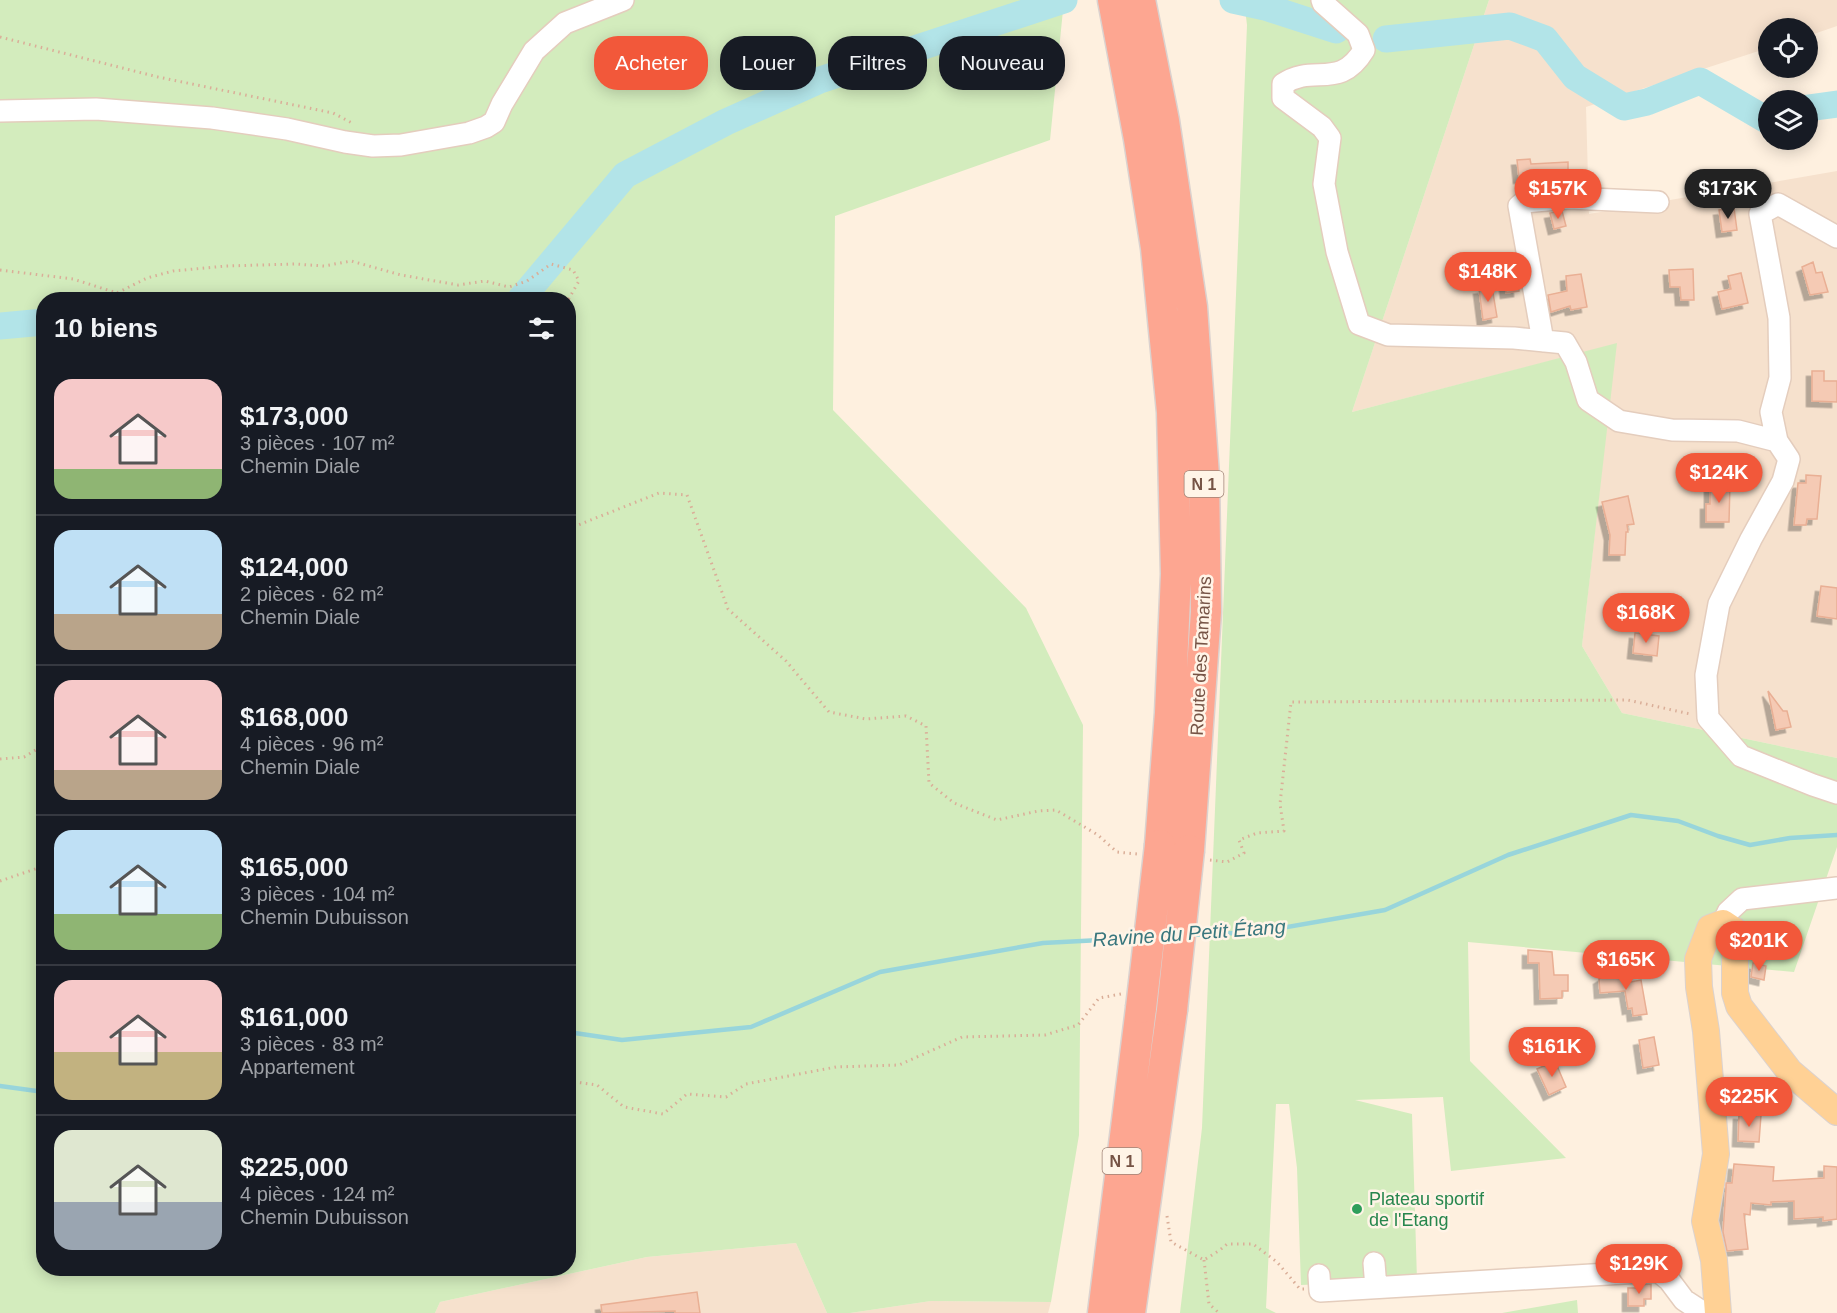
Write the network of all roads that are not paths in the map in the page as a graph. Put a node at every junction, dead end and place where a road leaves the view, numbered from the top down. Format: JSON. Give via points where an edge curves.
{"nodes":[{"id":1,"x":622,"y":0,"type":"edge"},
{"id":2,"x":1113,"y":0,"type":"edge"},
{"id":3,"x":1140,"y":0,"type":"edge"},
{"id":4,"x":1322,"y":0,"type":"edge"},
{"id":5,"x":0,"y":111,"type":"edge"},
{"id":6,"x":1658,"y":202,"type":"dead end"},
{"id":7,"x":1837,"y":237,"type":"edge"},
{"id":8,"x":1543,"y":341,"type":"junction"},
{"id":9,"x":1777,"y":441,"type":"junction"},
{"id":10,"x":1837,"y":792,"type":"edge"},
{"id":11,"x":1837,"y":888,"type":"edge"},
{"id":12,"x":1723,"y":923,"type":"junction"},
{"id":13,"x":1837,"y":1112,"type":"edge"},
{"id":14,"x":1374,"y":1263,"type":"dead end"},
{"id":15,"x":1320,"y":1283,"type":"road end"},
{"id":16,"x":1376,"y":1288,"type":"junction"},
{"id":17,"x":1103,"y":1313,"type":"edge"},
{"id":18,"x":1131,"y":1313,"type":"edge"},
{"id":19,"x":1704,"y":1313,"type":"edge"},
{"id":20,"x":1718,"y":1313,"type":"edge"}],
"edges":[{"from":1,"to":5,"type":"street","via":[[566,23],[534,51],[494,122],[468,133],[401,145],[373,146],[212,117],[96,109]]},
{"from":2,"to":17,"type":"highway","name":"Route des Tamarins","number":"N 1","bridge":true,"via":[[1156,248],[1172,436],[1176,574],[1170,713],[1149,850]]},
{"from":3,"to":18,"type":"highway","name":"Route des Tamarins","number":"N 1","bridge":true,"via":[[1164,121],[1192,307],[1204,476],[1206,612],[1197,855]]},
{"from":4,"to":8,"type":"street","via":[[1358,34],[1364,50],[1355,64],[1338,74],[1294,76],[1283,84],[1283,98],[1322,127],[1330,138],[1324,184],[1337,252],[1359,324],[1388,335]]},
{"from":6,"to":8,"type":"street","via":[[1569,198],[1524,202],[1518,206]]},
{"from":7,"to":9,"type":"street","via":[[1778,204],[1760,214],[1779,318],[1780,378],[1772,412]]},
{"from":8,"to":9,"type":"street","via":[[1565,343],[1576,362],[1588,400],[1620,421],[1672,430],[1738,431]]},
{"from":9,"to":10,"type":"street","via":[[1789,459],[1783,481],[1719,604],[1706,675],[1708,718],[1741,756]]},
{"from":11,"to":12,"type":"street","via":[[1742,899]]},
{"from":12,"to":13,"type":"main road","via":[[1735,931],[1735,993],[1739,1006],[1790,1072]]},
{"from":12,"to":20,"type":"main road","via":[[1710,928],[1698,959],[1716,1154],[1705,1221],[1714,1260]]},
{"from":14,"to":16,"type":"street"},
{"from":15,"to":16,"type":"street"},
{"from":16,"to":19,"type":"street","via":[[1658,1271],[1684,1300]]}]}
